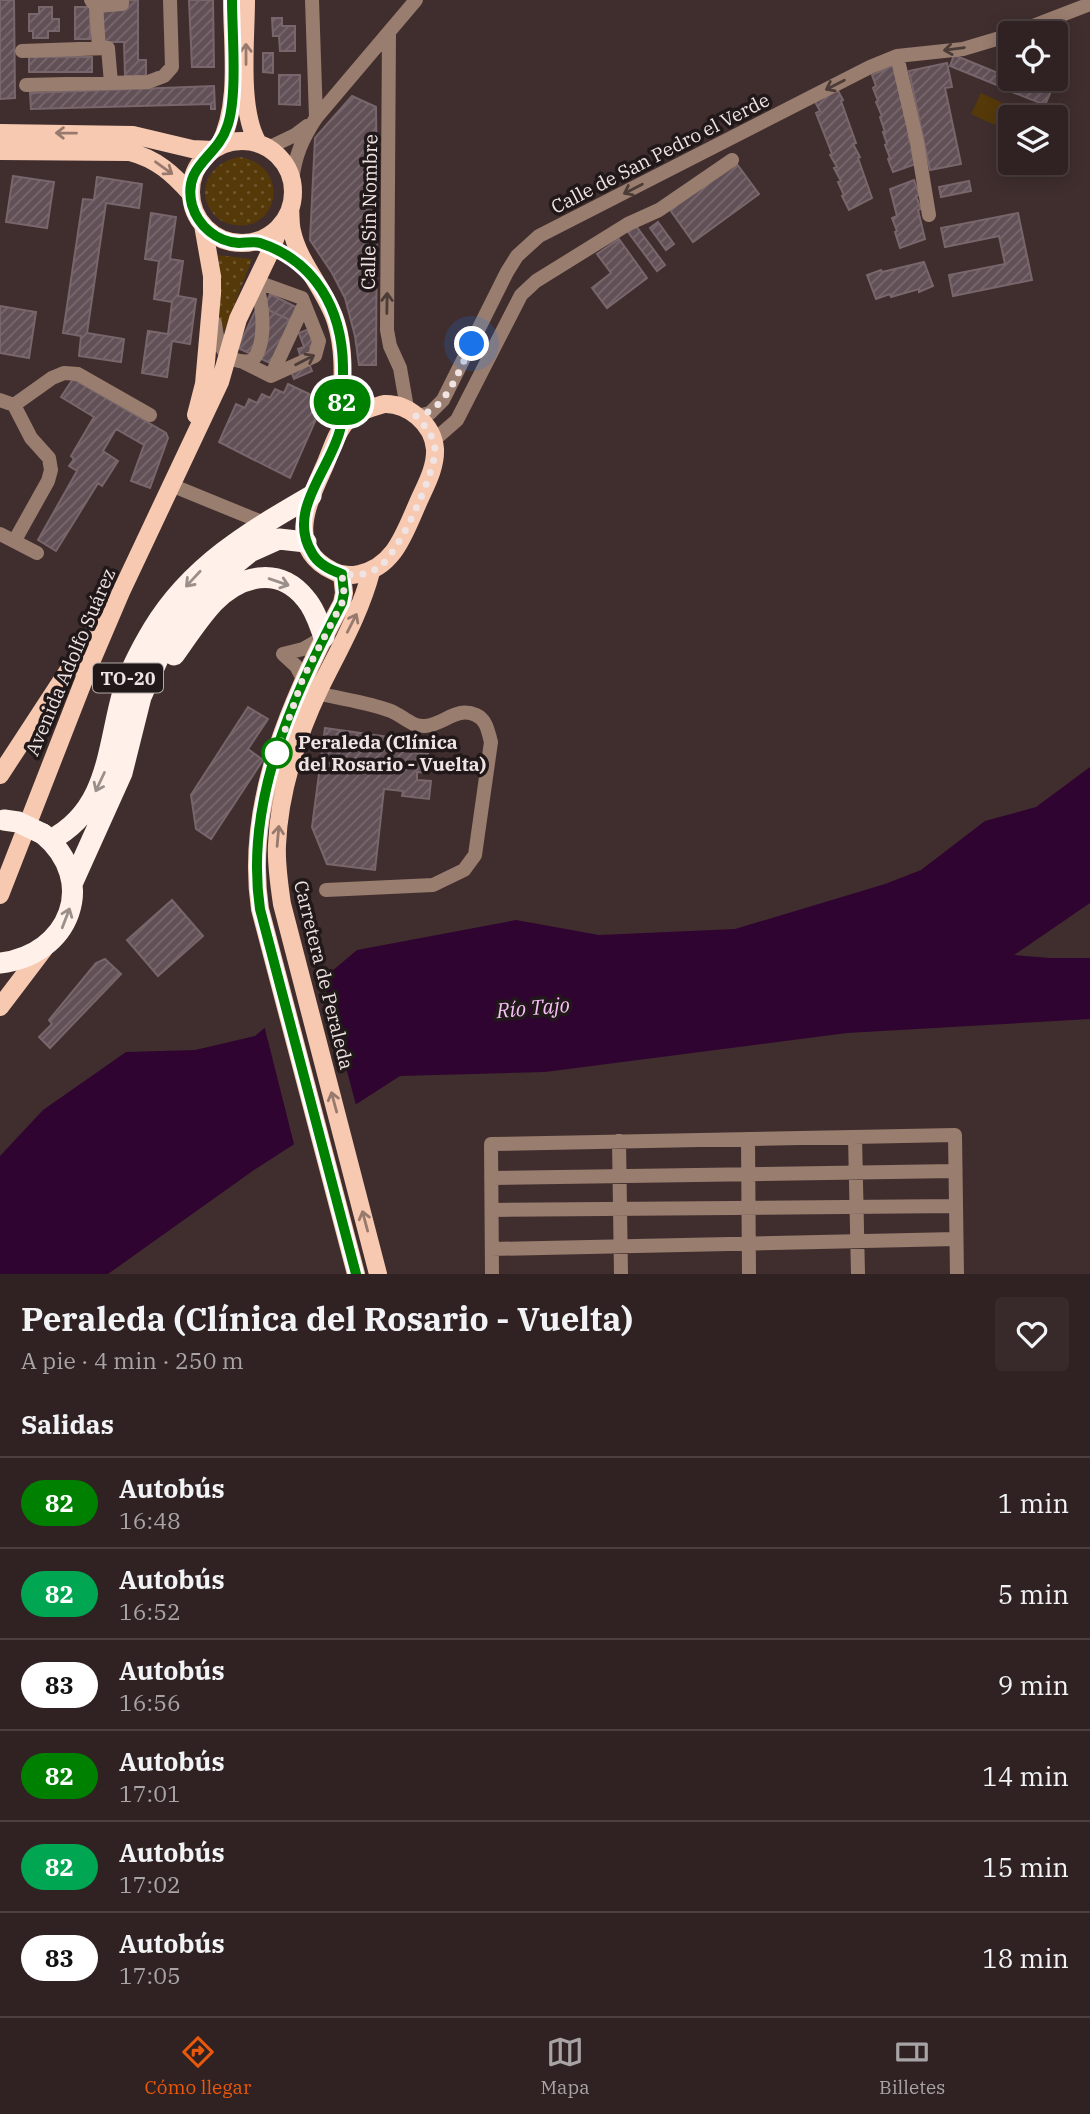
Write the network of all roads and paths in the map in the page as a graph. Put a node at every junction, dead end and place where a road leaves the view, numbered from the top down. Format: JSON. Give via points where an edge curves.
{"nodes":[{"id":1,"x":122,"y":0,"type":"edge"},
{"id":2,"x":170,"y":0,"type":"edge"},
{"id":3,"x":232,"y":0,"type":"edge"},
{"id":4,"x":246,"y":0,"type":"edge"},
{"id":5,"x":312,"y":0,"type":"edge"},
{"id":6,"x":416,"y":0,"type":"edge"},
{"id":7,"x":93,"y":3,"type":"edge"},
{"id":8,"x":1090,"y":4,"type":"edge"},
{"id":9,"x":1046,"y":21,"type":"edge"},
{"id":10,"x":389,"y":32,"type":"junction"},
{"id":11,"x":998,"y":38,"type":"edge"},
{"id":12,"x":99,"y":48,"type":"junction"},
{"id":13,"x":22,"y":51,"type":"dead end"},
{"id":14,"x":897,"y":56,"type":"junction"},
{"id":15,"x":111,"y":83,"type":"junction"},
{"id":16,"x":26,"y":85,"type":"dead end"},
{"id":17,"x":231,"y":113,"type":"junction"},
{"id":18,"x":316,"y":118,"type":"junction"},
{"id":19,"x":3,"y":132,"type":"edge"},
{"id":20,"x":263,"y":146,"type":"junction"},
{"id":21,"x":216,"y":148,"type":"junction"},
{"id":22,"x":192,"y":149,"type":"junction"},
{"id":23,"x":0,"y":151,"type":"edge"},
{"id":24,"x":732,"y":160,"type":"dead end"},
{"id":25,"x":292,"y":181,"type":"junction"},
{"id":26,"x":191,"y":194,"type":"junction"},
{"id":27,"x":290,"y":209,"type":"junction"},
{"id":28,"x":929,"y":215,"type":"dead end"},
{"id":29,"x":203,"y":225,"type":"junction"},
{"id":30,"x":264,"y":245,"type":"junction"},
{"id":31,"x":313,"y":275,"type":"junction"},
{"id":32,"x":255,"y":281,"type":"junction"},
{"id":33,"x":212,"y":294,"type":"junction"},
{"id":34,"x":304,"y":305,"type":"junction"},
{"id":35,"x":236,"y":359,"type":"junction"},
{"id":36,"x":271,"y":376,"type":"junction"},
{"id":37,"x":342,"y":379,"type":"junction"},
{"id":38,"x":7,"y":402,"type":"edge"},
{"id":39,"x":366,"y":410,"type":"junction"},
{"id":40,"x":412,"y":412,"type":"junction"},
{"id":41,"x":150,"y":415,"type":"dead end"},
{"id":42,"x":341,"y":429,"type":"junction"},
{"id":43,"x":433,"y":441,"type":"junction"},
{"id":44,"x":187,"y":449,"type":"junction"},
{"id":45,"x":171,"y":485,"type":"junction"},
{"id":46,"x":311,"y":496,"type":"junction"},
{"id":47,"x":264,"y":523,"type":"junction"},
{"id":48,"x":0,"y":534,"type":"edge"},
{"id":49,"x":15,"y":540,"type":"junction"},
{"id":50,"x":306,"y":542,"type":"junction"},
{"id":51,"x":37,"y":553,"type":"dead end"},
{"id":52,"x":371,"y":572,"type":"junction"},
{"id":53,"x":342,"y":574,"type":"junction"},
{"id":54,"x":121,"y":592,"type":"junction"},
{"id":55,"x":324,"y":637,"type":"junction"},
{"id":56,"x":303,"y":678,"type":"junction"},
{"id":57,"x":317,"y":693,"type":"junction"},
{"id":58,"x":135,"y":719,"type":"junction"},
{"id":59,"x":3,"y":767,"type":"edge"},
{"id":60,"x":2,"y":820,"type":"edge"},
{"id":61,"x":46,"y":837,"type":"junction"},
{"id":62,"x":72,"y":884,"type":"junction"},
{"id":63,"x":326,"y":890,"type":"dead end"},
{"id":64,"x":0,"y":895,"type":"edge"},
{"id":65,"x":44,"y":949,"type":"junction"},
{"id":66,"x":1,"y":963,"type":"edge"},
{"id":67,"x":0,"y":1007,"type":"edge"},
{"id":68,"x":855,"y":1137,"type":"junction"},
{"id":69,"x":748,"y":1139,"type":"junction"},
{"id":70,"x":619,"y":1141,"type":"junction"},
{"id":71,"x":955,"y":1171,"type":"junction"},
{"id":72,"x":856,"y":1172,"type":"junction"},
{"id":73,"x":748,"y":1174,"type":"junction"},
{"id":74,"x":620,"y":1176,"type":"junction"},
{"id":75,"x":491,"y":1178,"type":"junction"},
{"id":76,"x":956,"y":1206,"type":"junction"},
{"id":77,"x":857,"y":1207,"type":"junction"},
{"id":78,"x":748,"y":1208,"type":"junction"},
{"id":79,"x":620,"y":1209,"type":"junction"},
{"id":80,"x":492,"y":1210,"type":"junction"},
{"id":81,"x":956,"y":1239,"type":"junction"},
{"id":82,"x":858,"y":1241,"type":"junction"},
{"id":83,"x":749,"y":1244,"type":"junction"},
{"id":84,"x":621,"y":1246,"type":"junction"},
{"id":85,"x":492,"y":1249,"type":"junction"},
{"id":86,"x":356,"y":1274,"type":"edge"},
{"id":87,"x":379,"y":1274,"type":"edge"},
{"id":88,"x":492,"y":1274,"type":"edge"},
{"id":89,"x":621,"y":1274,"type":"edge"},
{"id":90,"x":749,"y":1274,"type":"edge"},
{"id":91,"x":858,"y":1274,"type":"edge"},
{"id":92,"x":957,"y":1274,"type":"edge"}],
"edges":[{"from":1,"to":7,"type":"street","via":[[122,4]]},
{"from":2,"to":15,"type":"street","via":[[172,66],[164,76],[148,82]]},
{"from":3,"to":17,"type":"main road"},
{"from":20,"to":4,"type":"main road","one_way":true,"via":[[251,131],[246,106]]},
{"from":5,"to":18,"type":"street"},
{"from":6,"to":10,"type":"street"},
{"from":7,"to":12,"type":"street"},
{"from":8,"to":9,"type":"street"},
{"from":10,"to":18,"type":"street"},
{"from":40,"to":10,"type":"street","name":"Calle Sin Nombre","one_way":true,"via":[[387,330]]},
{"from":11,"to":14,"type":"street","name":"Calle de San Pedro el Verde","one_way":true,"via":[[963,48]]},
{"from":12,"to":13,"type":"street"},
{"from":12,"to":15,"type":"street","via":[[108,48]]},
{"from":14,"to":28,"type":"street","via":[[915,174]]},
{"from":14,"to":40,"type":"street","name":"Calle de San Pedro el Verde","one_way":true,"via":[[539,236],[507,272],[443,400],[429,413]]},
{"from":15,"to":16,"type":"street"},
{"from":17,"to":21,"type":"main road"},
{"from":17,"to":22,"type":"main road","via":[[215,136]]},
{"from":18,"to":20,"type":"street","via":[[295,135]]},
{"from":18,"to":25,"type":"street","via":[[302,139]]},
{"from":22,"to":19,"type":"main road","one_way":true,"via":[[133,135]]},
{"from":20,"to":21,"type":"main road","via":[[238,141]]},
{"from":20,"to":25,"type":"main road","via":[[287,168]]},
{"from":21,"to":22,"type":"main road"},
{"from":21,"to":26,"type":"main road","via":[[196,169]]},
{"from":23,"to":26,"type":"main road","one_way":true,"via":[[130,152],[165,167]]},
{"from":24,"to":43,"type":"street","via":[[659,210],[536,281],[516,301],[457,420]]},
{"from":25,"to":27,"type":"main road"},
{"from":26,"to":29,"type":"main road"},
{"from":27,"to":30,"type":"main road"},
{"from":27,"to":31,"type":"main road","via":[[291,230]]},
{"from":29,"to":30,"type":"main road","via":[[233,243]]},
{"from":29,"to":33,"type":"main road","name":"Avenida Adolfo Suárez"},
{"from":30,"to":31,"type":"main road"},
{"from":30,"to":32,"type":"main road","name":"Avenida Adolfo Suárez"},
{"from":31,"to":37,"type":"main road","via":[[337,323]]},
{"from":32,"to":34,"type":"street","via":[[302,298]]},
{"from":32,"to":35,"type":"main road","name":"Avenida Adolfo Suárez","via":[[238,319]]},
{"from":32,"to":35,"type":"street","via":[[263,319],[257,356],[253,361]]},
{"from":33,"to":35,"type":"street","via":[[218,346]]},
{"from":33,"to":44,"type":"main road","name":"Avenida Adolfo Suárez","via":[[204,384]]},
{"from":34,"to":36,"type":"street"},
{"from":36,"to":34,"type":"street","one_way":true,"via":[[315,356],[318,341]]},
{"from":35,"to":36,"type":"street"},
{"from":35,"to":44,"type":"main road","name":"Avenida Adolfo Suárez"},
{"from":37,"to":39,"type":"main road","via":[[351,398]]},
{"from":37,"to":42,"type":"main road"},
{"from":38,"to":41,"type":"street","via":[[64,373],[78,374]]},
{"from":38,"to":49,"type":"street","via":[[49,458],[51,470]]},
{"from":39,"to":40,"type":"main road","via":[[397,404]]},
{"from":39,"to":42,"type":"main road"},
{"from":40,"to":43,"type":"main road"},
{"from":42,"to":46,"type":"main road"},
{"from":43,"to":52,"type":"main road","name":"Carretera de Peraleda","via":[[431,472],[402,537],[392,556]]},
{"from":44,"to":45,"type":"main road","name":"Avenida Adolfo Suárez"},
{"from":45,"to":47,"type":"street"},
{"from":45,"to":54,"type":"main road","name":"Avenida Adolfo Suárez"},
{"from":46,"to":47,"type":"highway","number":"TO-20"},
{"from":46,"to":50,"type":"main road","via":[[303,522]]},
{"from":47,"to":61,"type":"highway","number":"TO-20","one_way":true,"via":[[203,568],[153,628],[123,694],[103,777],[78,821],[64,833]]},
{"from":48,"to":49,"type":"street"},
{"from":49,"to":51,"type":"street"},
{"from":50,"to":53,"type":"main road","via":[[316,560]]},
{"from":50,"to":58,"type":"highway","number":"TO-20","via":[[270,541],[219,577],[166,641]]},
{"from":52,"to":53,"type":"main road"},
{"from":57,"to":52,"type":"main road","name":"Carretera de Peraleda","one_way":true,"via":[[361,605]]},
{"from":53,"to":55,"type":"main road","via":[[342,603]]},
{"from":54,"to":59,"type":"main road"},
{"from":54,"to":64,"type":"main road","name":"Avenida Adolfo Suárez"},
{"from":55,"to":56,"type":"main road"},
{"from":55,"to":56,"type":"street","via":[[283,654]]},
{"from":58,"to":55,"type":"highway","one_way":true,"via":[[170,659],[212,604],[250,579],[278,579],[298,591],[313,609]]},
{"from":56,"to":86,"type":"main road","via":[[266,792],[256,882]]},
{"from":57,"to":63,"type":"street","via":[[391,711],[412,724],[426,726],[457,712],[473,713],[487,727],[491,742],[475,855],[464,870],[433,885]]},
{"from":87,"to":57,"type":"main road","name":"Carretera de Peraleda","one_way":true,"via":[[282,904],[277,866],[278,826],[289,772]]},
{"from":58,"to":62,"type":"highway","number":"TO-20","via":[[122,773]]},
{"from":60,"to":61,"type":"highway","bridge":true,"via":[[18,822]]},
{"from":61,"to":62,"type":"highway","number":"TO-20","via":[[61,853]]},
{"from":65,"to":62,"type":"highway","number":"TO-20","one_way":true,"via":[[69,914]]},
{"from":65,"to":66,"type":"highway","via":[[24,960]]},
{"from":65,"to":67,"type":"main road"},
{"from":68,"to":69,"type":"street"},
{"from":68,"to":71,"type":"street","via":[[955,1135]]},
{"from":68,"to":72,"type":"street"},
{"from":69,"to":70,"type":"street"},
{"from":69,"to":73,"type":"street"},
{"from":70,"to":74,"type":"street"},
{"from":70,"to":75,"type":"street","via":[[491,1143]]},
{"from":71,"to":72,"type":"street"},
{"from":71,"to":76,"type":"street"},
{"from":72,"to":73,"type":"street"},
{"from":72,"to":77,"type":"street"},
{"from":73,"to":74,"type":"street"},
{"from":73,"to":78,"type":"street"},
{"from":74,"to":75,"type":"street"},
{"from":74,"to":79,"type":"street"},
{"from":75,"to":80,"type":"street"},
{"from":76,"to":77,"type":"street"},
{"from":76,"to":81,"type":"street"},
{"from":77,"to":78,"type":"street"},
{"from":77,"to":82,"type":"street"},
{"from":78,"to":79,"type":"street"},
{"from":78,"to":83,"type":"street"},
{"from":79,"to":80,"type":"street"},
{"from":79,"to":84,"type":"street"},
{"from":80,"to":85,"type":"street"},
{"from":81,"to":82,"type":"street"},
{"from":81,"to":92,"type":"street"},
{"from":82,"to":83,"type":"street"},
{"from":82,"to":91,"type":"street"},
{"from":83,"to":84,"type":"street"},
{"from":83,"to":90,"type":"street"},
{"from":84,"to":85,"type":"street"},
{"from":84,"to":89,"type":"street"},
{"from":85,"to":88,"type":"street"}]}
